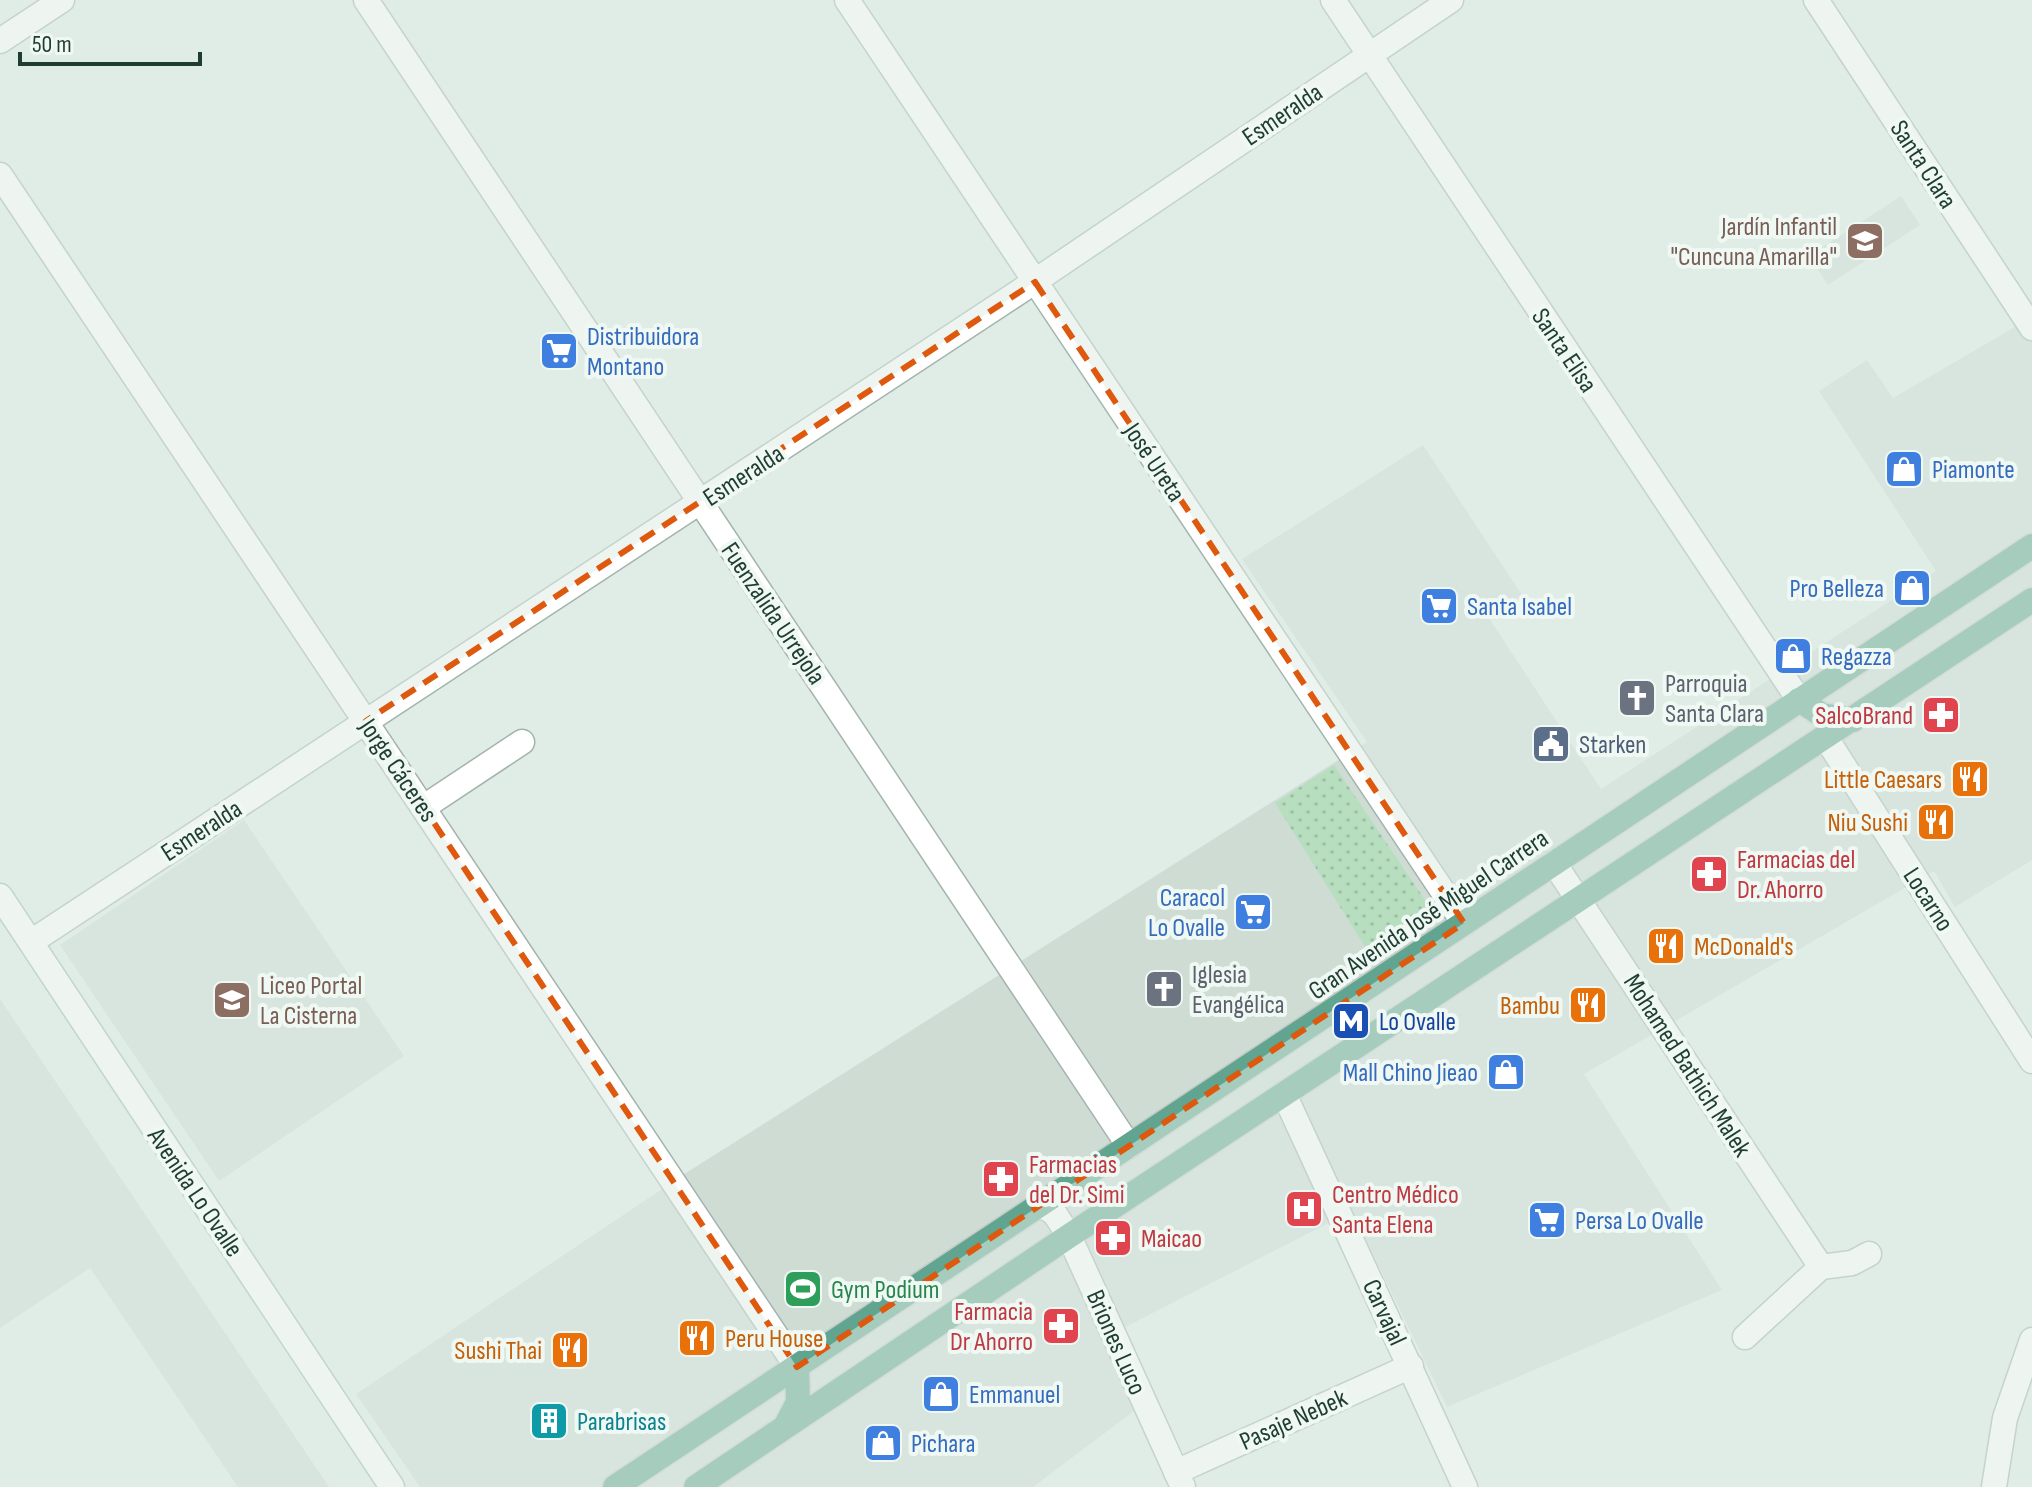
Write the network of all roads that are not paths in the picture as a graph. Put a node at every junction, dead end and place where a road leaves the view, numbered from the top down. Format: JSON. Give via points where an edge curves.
{"nodes":[{"id":1,"x":62,"y":0,"type":"edge"},
{"id":2,"x":366,"y":0,"type":"edge"},
{"id":3,"x":847,"y":0,"type":"edge"},
{"id":4,"x":1333,"y":0,"type":"edge"},
{"id":5,"x":1451,"y":0,"type":"edge"},
{"id":6,"x":1816,"y":0,"type":"edge"},
{"id":7,"x":0,"y":41,"type":"edge"},
{"id":8,"x":1369,"y":55,"type":"junction"},
{"id":9,"x":0,"y":175,"type":"edge"},
{"id":10,"x":1035,"y":282,"type":"junction"},
{"id":11,"x":2032,"y":328,"type":"edge"},
{"id":12,"x":700,"y":503,"type":"junction"},
{"id":13,"x":2032,"y":546,"type":"edge"},
{"id":14,"x":2032,"y":600,"type":"edge"},
{"id":15,"x":1799,"y":700,"type":"junction"},
{"id":16,"x":1853,"y":720,"type":"junction"},
{"id":17,"x":366,"y":721,"type":"junction"},
{"id":18,"x":1826,"y":738,"type":"junction"},
{"id":19,"x":522,"y":742,"type":"dead end"},
{"id":20,"x":424,"y":807,"type":"junction"},
{"id":21,"x":1554,"y":863,"type":"junction"},
{"id":22,"x":0,"y":896,"type":"edge"},
{"id":23,"x":1579,"y":900,"type":"junction"},
{"id":24,"x":1464,"y":923,"type":"junction"},
{"id":25,"x":31,"y":942,"type":"junction"},
{"id":26,"x":2032,"y":1061,"type":"edge"},
{"id":27,"x":1284,"y":1094,"type":"junction"},
{"id":28,"x":1129,"y":1146,"type":"junction"},
{"id":29,"x":1041,"y":1204,"type":"junction"},
{"id":30,"x":1069,"y":1236,"type":"junction"},
{"id":31,"x":1869,"y":1254,"type":"dead end"},
{"id":32,"x":1821,"y":1267,"type":"junction"},
{"id":33,"x":1745,"y":1337,"type":"dead end"},
{"id":34,"x":2032,"y":1340,"type":"edge"},
{"id":35,"x":1411,"y":1366,"type":"junction"},
{"id":36,"x":797,"y":1367,"type":"junction"},
{"id":37,"x":785,"y":1426,"type":"junction"},
{"id":38,"x":1180,"y":1479,"type":"edge"},
{"id":39,"x":392,"y":1487,"type":"edge"},
{"id":40,"x":615,"y":1487,"type":"edge"},
{"id":41,"x":697,"y":1487,"type":"edge"},
{"id":42,"x":1465,"y":1487,"type":"edge"},
{"id":43,"x":1994,"y":1487,"type":"edge"}],
"edges":[{"from":1,"to":7,"type":"street"},
{"from":2,"to":12,"type":"street","name":"Fuenzalida Urrejola"},
{"from":3,"to":10,"type":"street","name":"José Ureta"},
{"from":4,"to":8,"type":"street","name":"Santa Elisa"},
{"from":5,"to":8,"type":"street","name":"Esmeralda"},
{"from":6,"to":11,"type":"street","name":"Santa Clara"},
{"from":8,"to":10,"type":"street","name":"Esmeralda"},
{"from":8,"to":15,"type":"street","name":"Santa Elisa"},
{"from":9,"to":17,"type":"street","name":"Jorge Cáceres"},
{"from":10,"to":12,"type":"street","name":"Esmeralda"},
{"from":10,"to":24,"type":"street","name":"José Ureta"},
{"from":12,"to":17,"type":"street","name":"Esmeralda"},
{"from":12,"to":28,"type":"street","name":"Fuenzalida Urrejola"},
{"from":13,"to":15,"type":"main road","name":"Gran Avenida José Miguel Carrera"},
{"from":14,"to":16,"type":"main road"},
{"from":15,"to":16,"type":"main road","via":[[1822,715]]},
{"from":15,"to":21,"type":"main road","name":"Gran Avenida José Miguel Carrera"},
{"from":16,"to":18,"type":"main road"},
{"from":17,"to":20,"type":"street","name":"Jorge Cáceres"},
{"from":17,"to":25,"type":"street","name":"Esmeralda"},
{"from":18,"to":23,"type":"main road"},
{"from":18,"to":26,"type":"street","name":"Locarno"},
{"from":19,"to":20,"type":"street"},
{"from":20,"to":36,"type":"street","name":"Jorge Cáceres"},
{"from":21,"to":23,"type":"street","name":"Mohamed Bathich Malek"},
{"from":21,"to":24,"type":"main road","name":"Gran Avenida José Miguel Carrera"},
{"from":22,"to":25,"type":"street","name":"Avenida Lo Ovalle"},
{"from":23,"to":27,"type":"main road"},
{"from":23,"to":32,"type":"street","name":"Mohamed Bathich Malek"},
{"from":24,"to":28,"type":"main road","name":"Gran Avenida José Miguel Carrera"},
{"from":25,"to":39,"type":"street","name":"Avenida Lo Ovalle"},
{"from":27,"to":30,"type":"main road"},
{"from":27,"to":35,"type":"street","name":"Carvajal"},
{"from":28,"to":29,"type":"main road","name":"Gran Avenida José Miguel Carrera"},
{"from":29,"to":30,"type":"street","name":"Briones Luco"},
{"from":29,"to":36,"type":"main road","name":"Gran Avenida José Miguel Carrera"},
{"from":30,"to":37,"type":"main road"},
{"from":30,"to":38,"type":"street","name":"Briones Luco"},
{"from":31,"to":32,"type":"street","via":[[1852,1263]]},
{"from":32,"to":33,"type":"street"},
{"from":34,"to":43,"type":"street","via":[[2005,1418]]},
{"from":35,"to":38,"type":"street","name":"Pasaje Nebek"},
{"from":35,"to":42,"type":"street","name":"Carvajal"},
{"from":36,"to":37,"type":"main road","via":[[798,1402]]},
{"from":36,"to":40,"type":"main road","name":"Gran Avenida José Miguel Carrera"},
{"from":37,"to":41,"type":"main road"}]}
